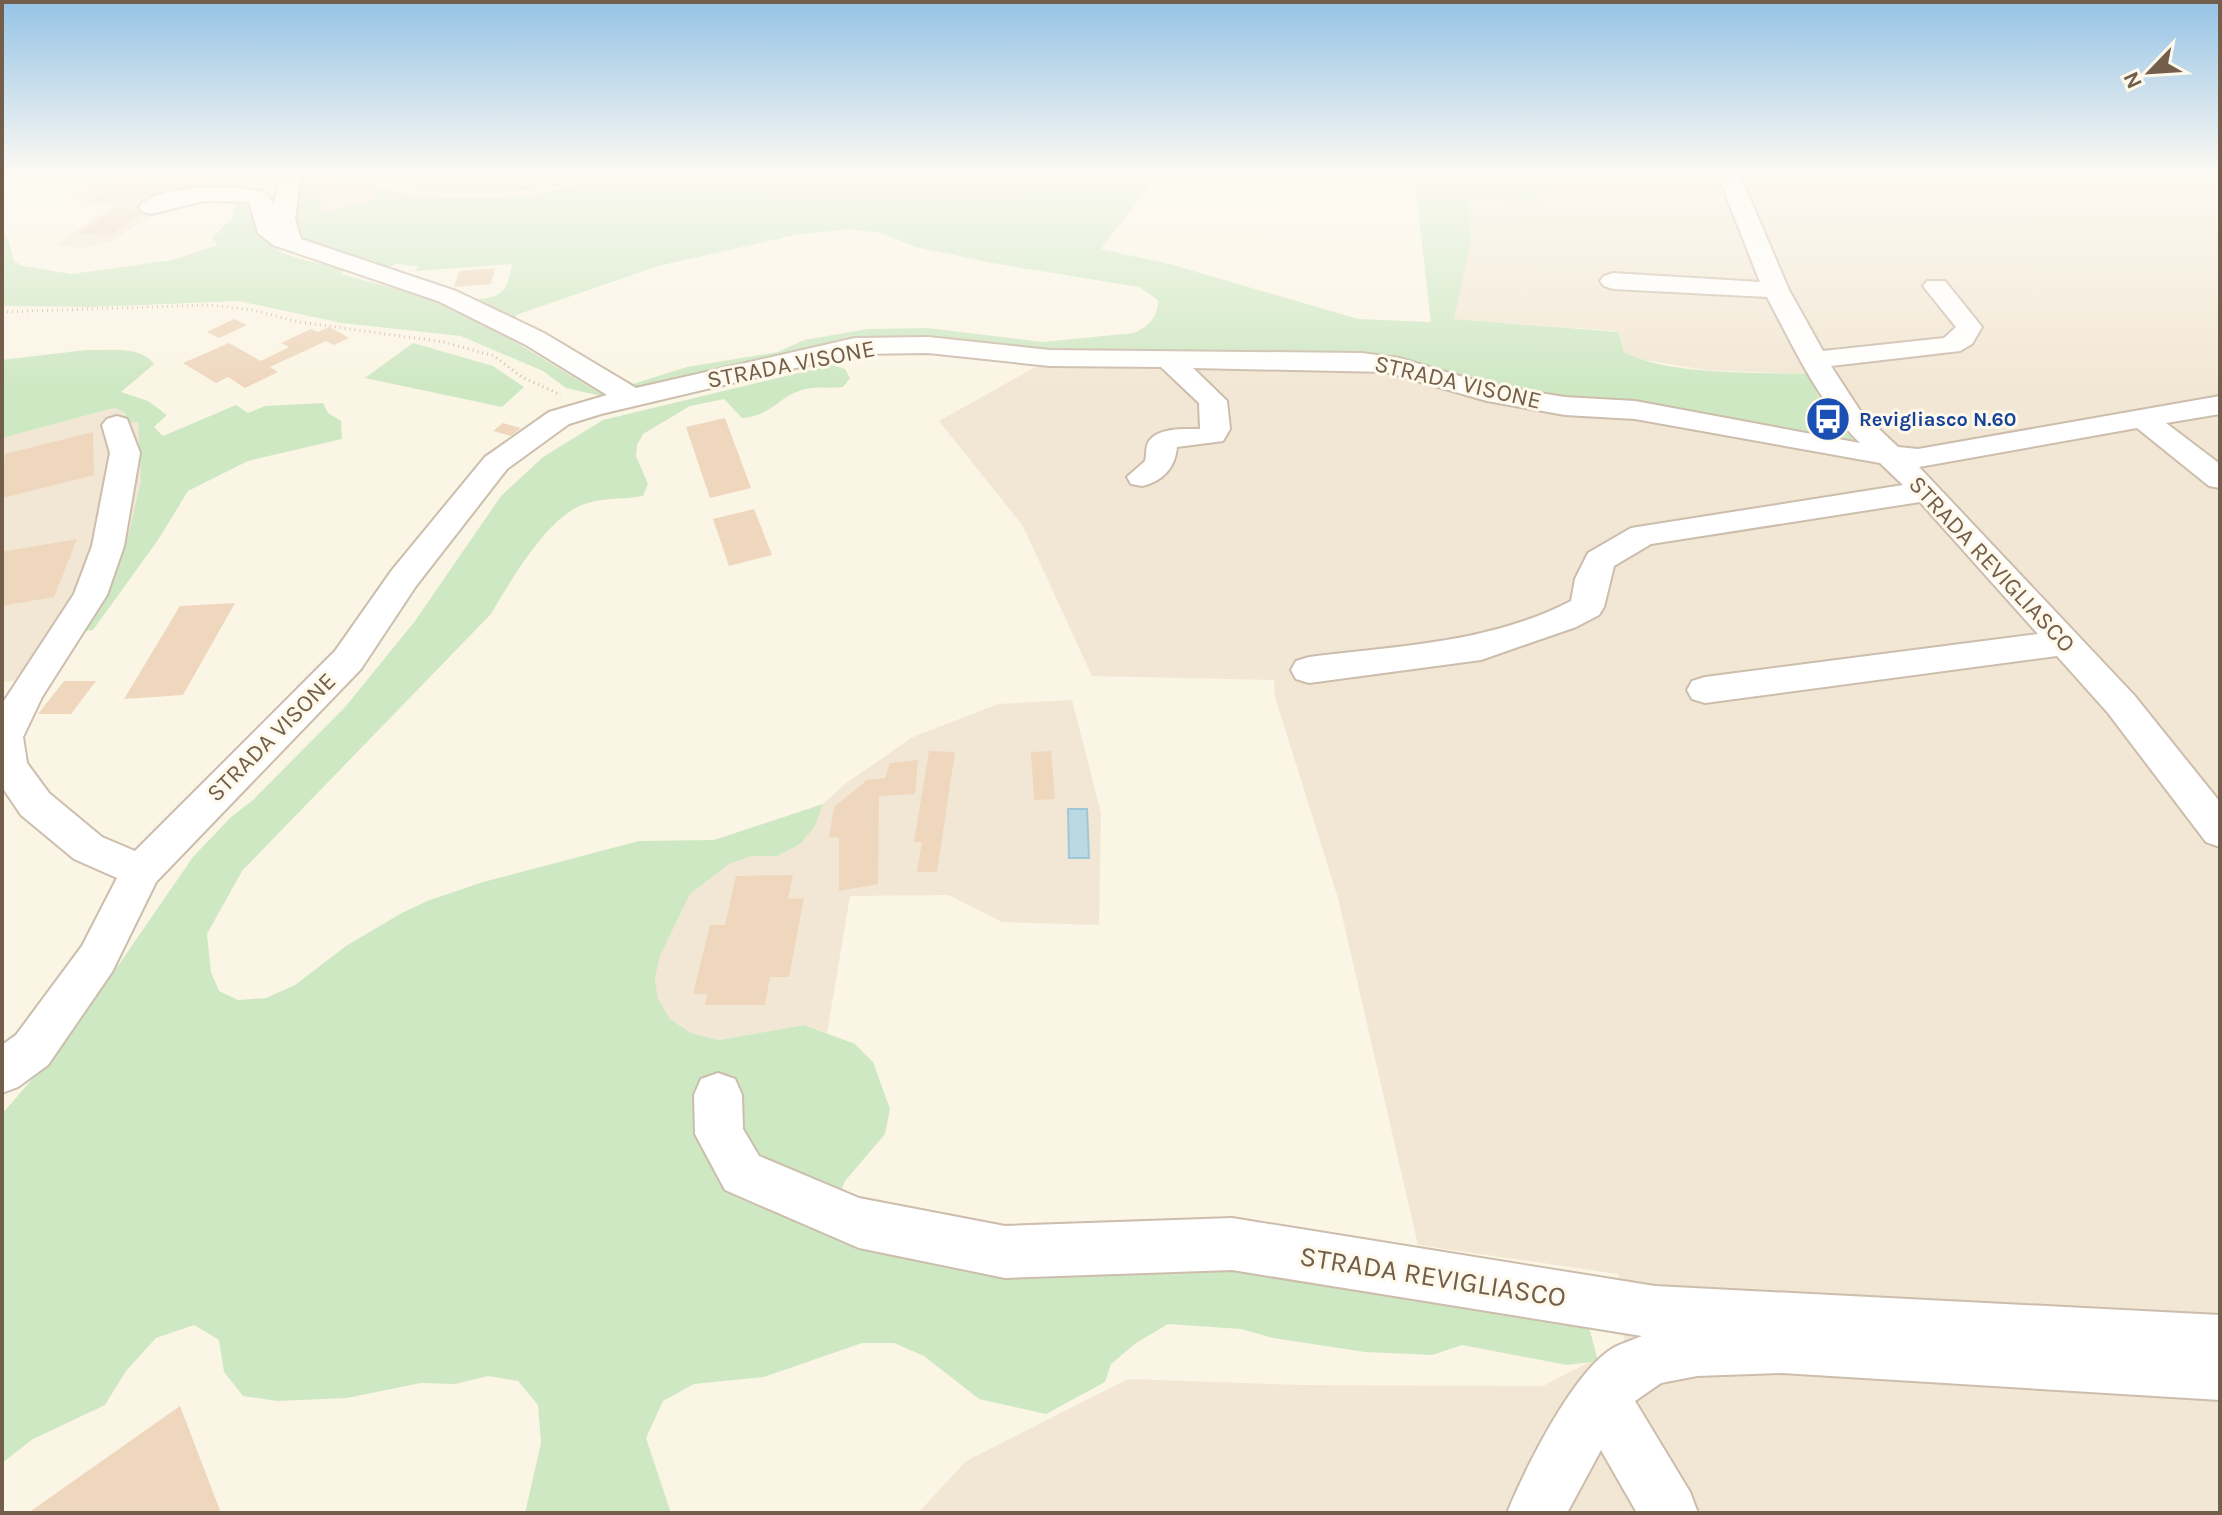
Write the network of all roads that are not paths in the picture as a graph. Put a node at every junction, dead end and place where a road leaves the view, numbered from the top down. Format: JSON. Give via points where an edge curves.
{"nodes":[{"id":1,"x":1757,"y":244,"type":"edge"},
{"id":2,"x":294,"y":245,"type":"edge"},
{"id":3,"x":1613,"y":281,"type":"dead end"},
{"id":4,"x":1936,"y":286,"type":"dead end"},
{"id":5,"x":1776,"y":290,"type":"junction"},
{"id":6,"x":1167,"y":358,"type":"junction"},
{"id":7,"x":1816,"y":360,"type":"junction"},
{"id":8,"x":632,"y":398,"type":"junction"},
{"id":9,"x":2220,"y":405,"type":"edge"},
{"id":10,"x":2143,"y":419,"type":"junction"},
{"id":11,"x":117,"y":425,"type":"dead end"},
{"id":12,"x":1885,"y":454,"type":"junction"},
{"id":13,"x":1142,"y":477,"type":"dead end"},
{"id":14,"x":2220,"y":479,"type":"edge"},
{"id":15,"x":1927,"y":491,"type":"junction"},
{"id":16,"x":2066,"y":643,"type":"junction"},
{"id":17,"x":1309,"y":670,"type":"dead end"},
{"id":18,"x":1705,"y":690,"type":"dead end"},
{"id":19,"x":2220,"y":831,"type":"edge"},
{"id":20,"x":141,"y":871,"type":"junction"},
{"id":21,"x":2,"y":1072,"type":"edge"},
{"id":22,"x":718,"y":1095,"type":"dead end"},
{"id":23,"x":2220,"y":1342,"type":"edge"},
{"id":24,"x":2220,"y":1373,"type":"edge"},
{"id":25,"x":1603,"y":1400,"type":"junction"},
{"id":26,"x":1536,"y":1513,"type":"edge"},
{"id":27,"x":1669,"y":1513,"type":"edge"}],
"edges":[{"from":1,"to":5,"type":"street","name":"STRADA REVIGLIASCO"},
{"from":2,"to":8,"type":"street","via":[[447,296],[535,339]]},
{"from":3,"to":5,"type":"street"},
{"from":4,"to":7,"type":"street","via":[[1969,327],[1963,338],[1951,345]]},
{"from":5,"to":7,"type":"street","name":"STRADA REVIGLIASCO"},
{"from":6,"to":8,"type":"street","name":"STRADA VISONE","via":[[1050,358],[928,345],[855,346]]},
{"from":6,"to":12,"type":"street","name":"STRADA VISONE","via":[[1389,364],[1487,393],[1565,406],[1635,410]]},
{"from":6,"to":13,"type":"street","via":[[1213,401],[1215,429],[1197,441],[1168,439],[1161,445],[1158,468]]},
{"from":7,"to":12,"type":"street","name":"STRADA REVIGLIASCO","via":[[1851,418]]},
{"from":8,"to":20,"type":"street","name":"STRADA VISONE","via":[[559,418],[496,463],[404,578],[348,660]]},
{"from":9,"to":10,"type":"street","name":"STRADA VISONE"},
{"from":10,"to":12,"type":"street","name":"STRADA VISONE","via":[[1918,458]]},
{"from":10,"to":14,"type":"street"},
{"from":11,"to":20,"type":"street","via":[[125,453],[108,546],[90,595],[4,737],[8,766],[35,804],[88,848]]},
{"from":12,"to":15,"type":"street","name":"STRADA REVIGLIASCO"},
{"from":15,"to":16,"type":"street","name":"STRADA REVIGLIASCO"},
{"from":15,"to":17,"type":"street","via":[[1642,535],[1600,560],[1587,607],[1564,619],[1481,648]]},
{"from":16,"to":18,"type":"street"},
{"from":16,"to":19,"type":"street","name":"STRADA REVIGLIASCO"},
{"from":20,"to":21,"type":"street","name":"STRADA VISONE","via":[[97,959],[32,1050]]},
{"from":22,"to":23,"type":"street","name":"STRADA REVIGLIASCO","via":[[719,1134],[742,1173],[859,1223],[1005,1252],[1232,1244],[1655,1312]]},
{"from":24,"to":25,"type":"street","via":[[1801,1347],[1695,1350],[1631,1368]]},
{"from":25,"to":26,"type":"street","via":[[1572,1444]]},
{"from":25,"to":27,"type":"street"}]}
